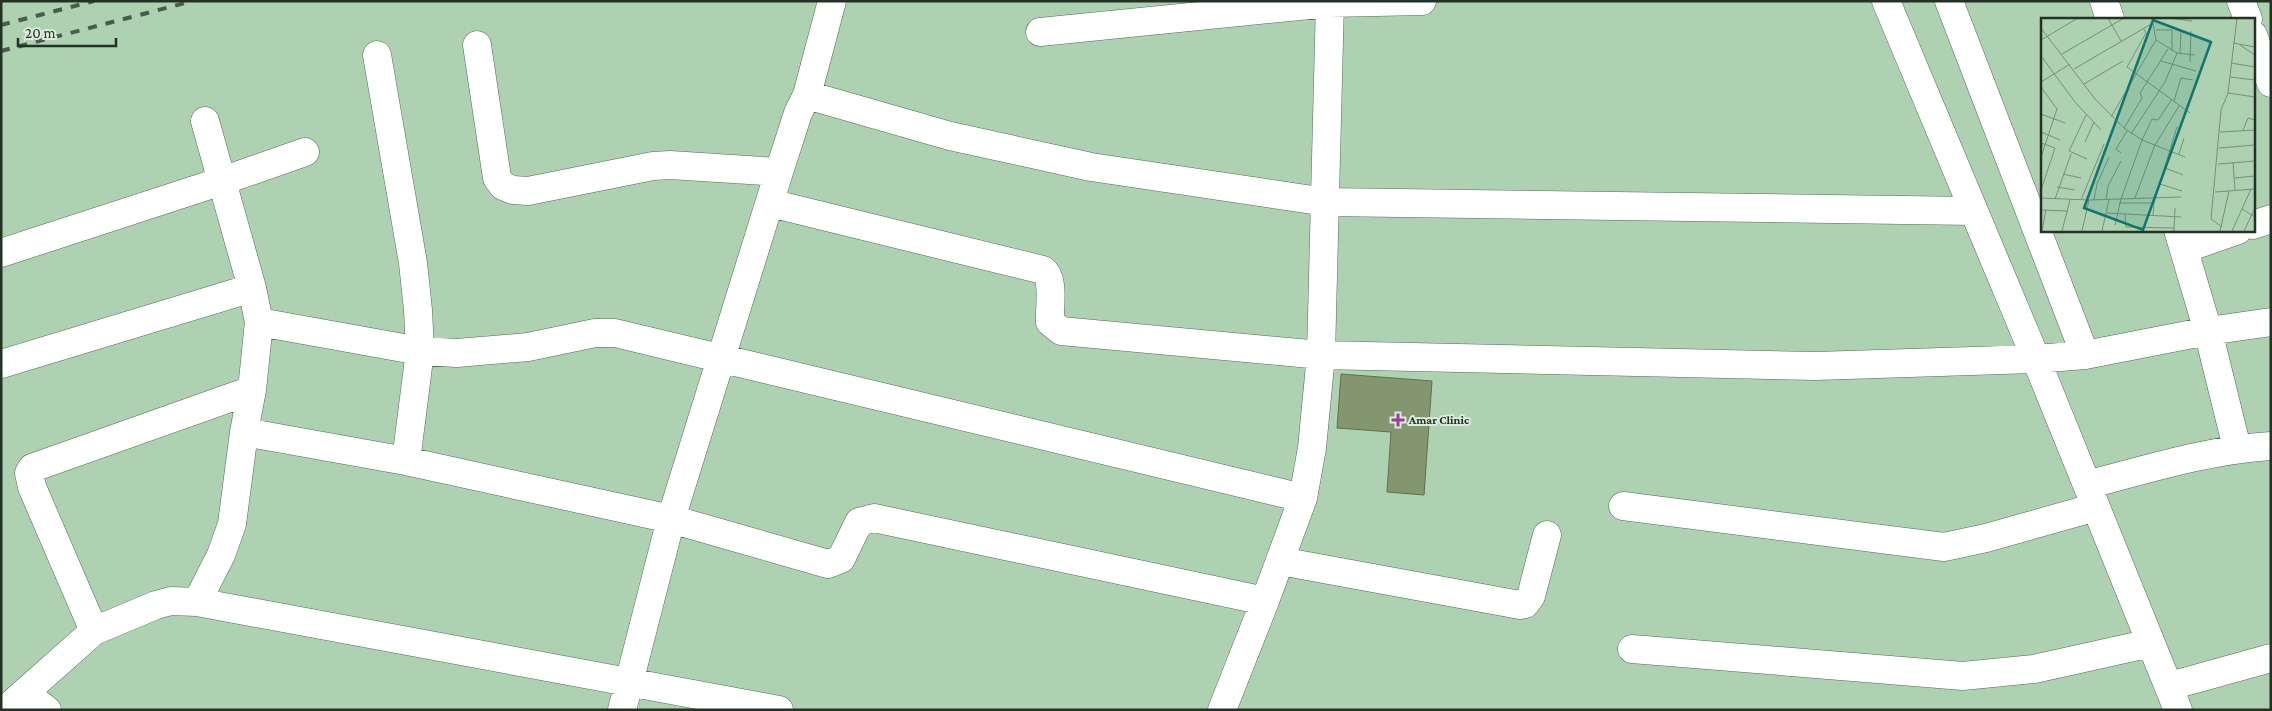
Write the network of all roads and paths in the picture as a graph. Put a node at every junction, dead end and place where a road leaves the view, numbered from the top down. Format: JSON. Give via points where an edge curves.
{"nodes":[{"id":1,"x":832,"y":1,"type":"edge"},
{"id":2,"x":1422,"y":1,"type":"edge"},
{"id":3,"x":1886,"y":1,"type":"edge"},
{"id":4,"x":1949,"y":1,"type":"edge"},
{"id":5,"x":2104,"y":1,"type":"edge"},
{"id":6,"x":2241,"y":1,"type":"edge"},
{"id":7,"x":1330,"y":2,"type":"edge"},
{"id":8,"x":2110,"y":18,"type":"edge"},
{"id":9,"x":2248,"y":18,"type":"edge"},
{"id":10,"x":1040,"y":32,"type":"dead end"},
{"id":11,"x":2254,"y":38,"type":"edge"},
{"id":12,"x":476,"y":45,"type":"dead end"},
{"id":13,"x":377,"y":55,"type":"dead end"},
{"id":14,"x":2271,"y":83,"type":"edge"},
{"id":15,"x":807,"y":95,"type":"junction"},
{"id":16,"x":205,"y":121,"type":"dead end"},
{"id":17,"x":305,"y":152,"type":"dead end"},
{"id":18,"x":779,"y":172,"type":"junction"},
{"id":19,"x":222,"y":181,"type":"junction"},
{"id":20,"x":1326,"y":202,"type":"junction"},
{"id":21,"x":770,"y":203,"type":"junction"},
{"id":22,"x":1974,"y":211,"type":"junction"},
{"id":23,"x":2271,"y":219,"type":"edge"},
{"id":24,"x":2254,"y":225,"type":"edge"},
{"id":25,"x":2232,"y":231,"type":"edge"},
{"id":26,"x":2181,"y":240,"type":"edge"},
{"id":27,"x":1,"y":253,"type":"edge"},
{"id":28,"x":252,"y":288,"type":"junction"},
{"id":29,"x":259,"y":322,"type":"junction"},
{"id":30,"x":2271,"y":322,"type":"edge"},
{"id":31,"x":2208,"y":331,"type":"junction"},
{"id":32,"x":420,"y":350,"type":"junction"},
{"id":33,"x":1321,"y":355,"type":"junction"},
{"id":34,"x":2085,"y":355,"type":"junction"},
{"id":35,"x":723,"y":358,"type":"junction"},
{"id":36,"x":2036,"y":359,"type":"junction"},
{"id":37,"x":1,"y":364,"type":"edge"},
{"id":38,"x":252,"y":390,"type":"junction"},
{"id":39,"x":244,"y":432,"type":"junction"},
{"id":40,"x":2271,"y":446,"type":"edge"},
{"id":41,"x":2237,"y":448,"type":"junction"},
{"id":42,"x":406,"y":461,"type":"junction"},
{"id":43,"x":2092,"y":496,"type":"junction"},
{"id":44,"x":1303,"y":498,"type":"junction"},
{"id":45,"x":1623,"y":506,"type":"dead end"},
{"id":46,"x":671,"y":519,"type":"junction"},
{"id":47,"x":1547,"y":535,"type":"dead end"},
{"id":48,"x":1280,"y":561,"type":"junction"},
{"id":49,"x":1265,"y":601,"type":"junction"},
{"id":50,"x":197,"y":602,"type":"junction"},
{"id":51,"x":94,"y":632,"type":"junction"},
{"id":52,"x":2151,"y":643,"type":"junction"},
{"id":53,"x":1632,"y":649,"type":"dead end"},
{"id":54,"x":2271,"y":658,"type":"edge"},
{"id":55,"x":629,"y":682,"type":"junction"},
{"id":56,"x":2174,"y":698,"type":"edge"},
{"id":57,"x":15,"y":701,"type":"edge"},
{"id":58,"x":47,"y":710,"type":"edge"},
{"id":59,"x":622,"y":710,"type":"edge"},
{"id":60,"x":779,"y":710,"type":"edge"},
{"id":61,"x":1222,"y":710,"type":"edge"}],
"edges":[{"from":1,"to":15,"type":"street"},
{"from":2,"to":7,"type":"street"},
{"from":3,"to":22,"type":"street"},
{"from":4,"to":34,"type":"street"},
{"from":5,"to":8,"type":"street"},
{"from":6,"to":9,"type":"street"},
{"from":7,"to":10,"type":"street"},
{"from":7,"to":20,"type":"street"},
{"from":11,"to":14,"type":"street"},
{"from":12,"to":18,"type":"street","via":[[497,178],[503,186],[513,190],[551,188],[670,165]]},
{"from":13,"to":32,"type":"street","via":[[413,263]]},
{"from":15,"to":18,"type":"street"},
{"from":15,"to":20,"type":"street","via":[[950,136],[1091,167]]},
{"from":16,"to":19,"type":"street"},
{"from":17,"to":19,"type":"street"},
{"from":18,"to":21,"type":"street"},
{"from":19,"to":27,"type":"street"},
{"from":19,"to":28,"type":"street"},
{"from":20,"to":22,"type":"street"},
{"from":20,"to":33,"type":"street"},
{"from":21,"to":33,"type":"street","via":[[1043,270],[1049,280],[1050,322],[1062,331]]},
{"from":21,"to":35,"type":"street"},
{"from":22,"to":36,"type":"street"},
{"from":23,"to":24,"type":"street"},
{"from":25,"to":26,"type":"street"},
{"from":26,"to":31,"type":"street"},
{"from":28,"to":29,"type":"street"},
{"from":28,"to":37,"type":"street"},
{"from":29,"to":32,"type":"street"},
{"from":29,"to":38,"type":"street"},
{"from":30,"to":31,"type":"street"},
{"from":31,"to":34,"type":"street"},
{"from":31,"to":41,"type":"street"},
{"from":32,"to":35,"type":"street","via":[[488,352],[595,333],[615,333]]},
{"from":32,"to":42,"type":"street"},
{"from":33,"to":36,"type":"street","via":[[1816,366]]},
{"from":33,"to":44,"type":"street","via":[[1312,448]]},
{"from":34,"to":36,"type":"street"},
{"from":35,"to":44,"type":"street"},
{"from":35,"to":46,"type":"street"},
{"from":36,"to":43,"type":"street"},
{"from":38,"to":39,"type":"street"},
{"from":38,"to":51,"type":"street","via":[[32,468],[29,473],[32,487]]},
{"from":39,"to":42,"type":"street"},
{"from":39,"to":50,"type":"street","via":[[232,524],[221,555]]},
{"from":40,"to":41,"type":"street"},
{"from":41,"to":43,"type":"street","via":[[2206,454]]},
{"from":42,"to":46,"type":"street"},
{"from":43,"to":45,"type":"street","via":[[1986,538],[1944,547]]},
{"from":43,"to":52,"type":"street"},
{"from":44,"to":48,"type":"street"},
{"from":46,"to":49,"type":"street","via":[[828,564],[841,559],[859,522],[874,518]]},
{"from":46,"to":55,"type":"street"},
{"from":47,"to":48,"type":"street","via":[[1531,596],[1525,604],[1514,606]]},
{"from":48,"to":49,"type":"street"},
{"from":49,"to":61,"type":"street"},
{"from":50,"to":51,"type":"street","via":[[171,601],[156,605]]},
{"from":50,"to":55,"type":"street"},
{"from":51,"to":57,"type":"street"},
{"from":52,"to":53,"type":"street","via":[[2034,669],[1964,676]]},
{"from":52,"to":56,"type":"street"},
{"from":54,"to":56,"type":"street","via":[[2238,666]]},
{"from":55,"to":59,"type":"street"},
{"from":55,"to":60,"type":"street"},
{"from":57,"to":58,"type":"street"}]}
